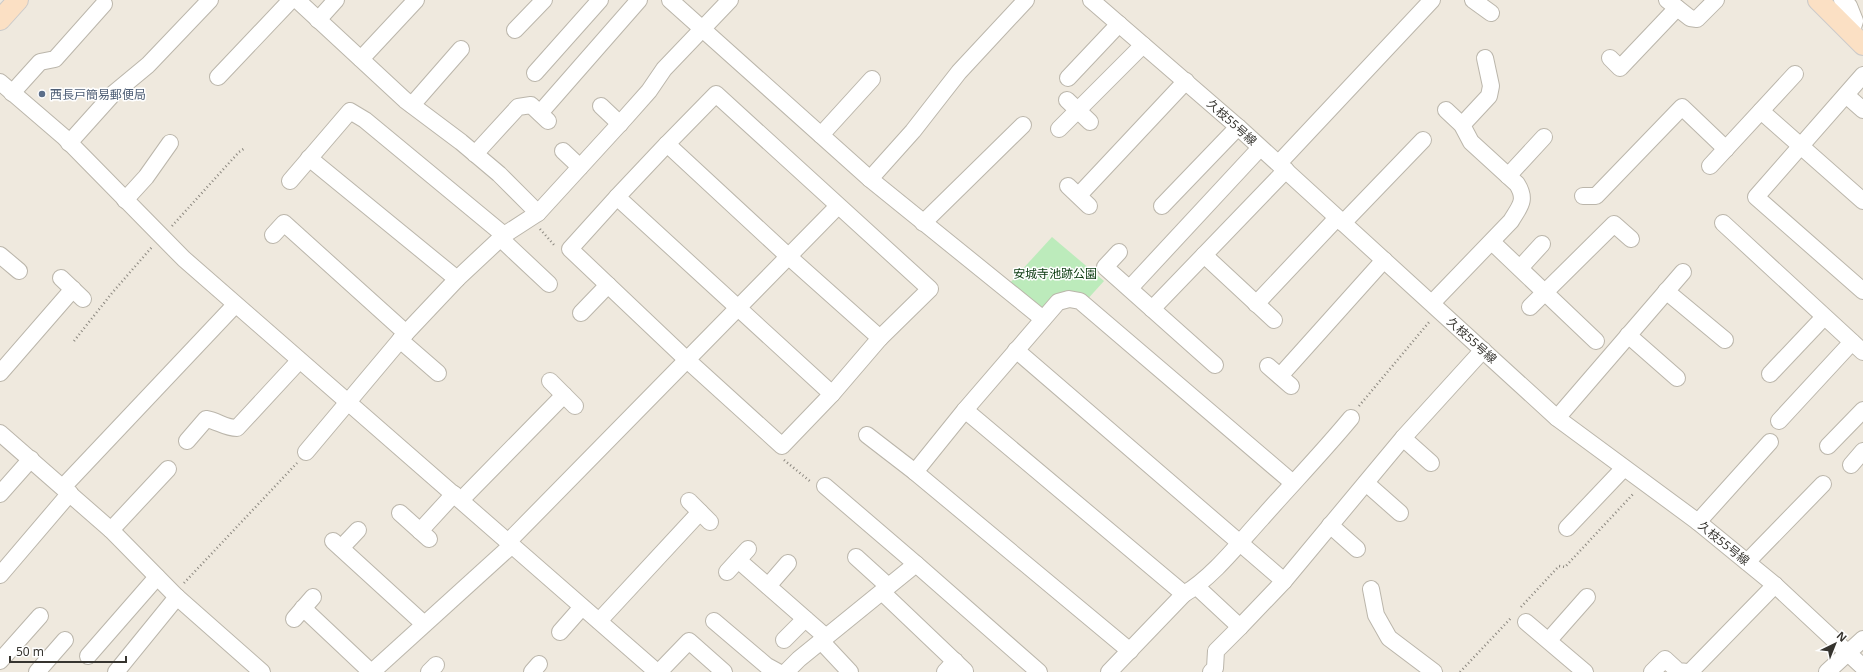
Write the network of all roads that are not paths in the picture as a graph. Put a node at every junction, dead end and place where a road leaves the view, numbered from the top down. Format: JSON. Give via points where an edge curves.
{"nodes":[{"id":1,"x":18,"y":0,"type":"edge"},
{"id":2,"x":210,"y":0,"type":"edge"},
{"id":3,"x":291,"y":0,"type":"edge"},
{"id":4,"x":297,"y":0,"type":"edge"},
{"id":5,"x":336,"y":0,"type":"edge"},
{"id":6,"x":416,"y":0,"type":"edge"},
{"id":7,"x":544,"y":0,"type":"edge"},
{"id":8,"x":600,"y":0,"type":"edge"},
{"id":9,"x":639,"y":0,"type":"edge"},
{"id":10,"x":670,"y":0,"type":"edge"},
{"id":11,"x":730,"y":0,"type":"edge"},
{"id":12,"x":1026,"y":0,"type":"edge"},
{"id":13,"x":1091,"y":0,"type":"edge"},
{"id":14,"x":1432,"y":0,"type":"edge"},
{"id":15,"x":1473,"y":0,"type":"edge"},
{"id":16,"x":1716,"y":0,"type":"edge"},
{"id":17,"x":1818,"y":0,"type":"edge"},
{"id":18,"x":1842,"y":0,"type":"edge"},
{"id":19,"x":1672,"y":4,"type":"edge"},
{"id":20,"x":1491,"y":13,"type":"dead end"},
{"id":21,"x":100,"y":14,"type":"dead end"},
{"id":22,"x":0,"y":20,"type":"edge"},
{"id":23,"x":318,"y":20,"type":"junction"},
{"id":24,"x":1119,"y":24,"type":"junction"},
{"id":25,"x":703,"y":29,"type":"junction"},
{"id":26,"x":515,"y":30,"type":"dead end"},
{"id":27,"x":1857,"y":39,"type":"edge"},
{"id":28,"x":1143,"y":45,"type":"junction"},
{"id":29,"x":461,"y":48,"type":"dead end"},
{"id":30,"x":1485,"y":58,"type":"dead end"},
{"id":31,"x":1610,"y":58,"type":"dead end"},
{"id":32,"x":361,"y":59,"type":"junction"},
{"id":33,"x":534,"y":73,"type":"dead end"},
{"id":34,"x":1795,"y":74,"type":"dead end"},
{"id":35,"x":1863,"y":75,"type":"edge"},
{"id":36,"x":218,"y":77,"type":"dead end"},
{"id":37,"x":1068,"y":78,"type":"dead end"},
{"id":38,"x":872,"y":79,"type":"dead end"},
{"id":39,"x":0,"y":82,"type":"edge"},
{"id":40,"x":1186,"y":82,"type":"junction"},
{"id":41,"x":12,"y":93,"type":"junction"},
{"id":42,"x":1846,"y":95,"type":"junction"},
{"id":43,"x":412,"y":105,"type":"junction"},
{"id":44,"x":1072,"y":105,"type":"junction"},
{"id":45,"x":601,"y":106,"type":"dead end"},
{"id":46,"x":1446,"y":110,"type":"dead end"},
{"id":47,"x":1863,"y":110,"type":"edge"},
{"id":48,"x":1761,"y":111,"type":"junction"},
{"id":49,"x":1090,"y":122,"type":"dead end"},
{"id":50,"x":620,"y":124,"type":"junction"},
{"id":51,"x":1023,"y":125,"type":"dead end"},
{"id":52,"x":1462,"y":125,"type":"junction"},
{"id":53,"x":1238,"y":127,"type":"junction"},
{"id":54,"x":1059,"y":129,"type":"dead end"},
{"id":55,"x":821,"y":135,"type":"junction"},
{"id":56,"x":1544,"y":137,"type":"dead end"},
{"id":57,"x":1423,"y":140,"type":"dead end"},
{"id":58,"x":69,"y":143,"type":"junction"},
{"id":59,"x":170,"y":143,"type":"dead end"},
{"id":60,"x":667,"y":144,"type":"junction"},
{"id":61,"x":1800,"y":147,"type":"junction"},
{"id":62,"x":1260,"y":148,"type":"junction"},
{"id":63,"x":1726,"y":149,"type":"junction"},
{"id":64,"x":563,"y":151,"type":"dead end"},
{"id":65,"x":475,"y":154,"type":"junction"},
{"id":66,"x":309,"y":158,"type":"junction"},
{"id":67,"x":1710,"y":166,"type":"dead end"},
{"id":68,"x":580,"y":167,"type":"junction"},
{"id":69,"x":1282,"y":167,"type":"junction"},
{"id":70,"x":1508,"y":176,"type":"junction"},
{"id":71,"x":870,"y":179,"type":"junction"},
{"id":72,"x":290,"y":181,"type":"dead end"},
{"id":73,"x":1079,"y":196,"type":"dead end"},
{"id":74,"x":1583,"y":196,"type":"dead end"},
{"id":75,"x":617,"y":197,"type":"junction"},
{"id":76,"x":125,"y":200,"type":"junction"},
{"id":77,"x":1863,"y":201,"type":"edge"},
{"id":78,"x":838,"y":206,"type":"junction"},
{"id":79,"x":1162,"y":206,"type":"dead end"},
{"id":80,"x":538,"y":213,"type":"junction"},
{"id":81,"x":1340,"y":220,"type":"junction"},
{"id":82,"x":923,"y":222,"type":"junction"},
{"id":83,"x":1722,"y":223,"type":"dead end"},
{"id":84,"x":273,"y":235,"type":"dead end"},
{"id":85,"x":502,"y":237,"type":"junction"},
{"id":86,"x":1631,"y":239,"type":"dead end"},
{"id":87,"x":1492,"y":242,"type":"junction"},
{"id":88,"x":1542,"y":244,"type":"dead end"},
{"id":89,"x":1119,"y":252,"type":"dead end"},
{"id":90,"x":0,"y":255,"type":"edge"},
{"id":91,"x":1204,"y":255,"type":"junction"},
{"id":92,"x":788,"y":256,"type":"junction"},
{"id":93,"x":1384,"y":260,"type":"junction"},
{"id":94,"x":1520,"y":268,"type":"junction"},
{"id":95,"x":19,"y":271,"type":"dead end"},
{"id":96,"x":1683,"y":272,"type":"dead end"},
{"id":97,"x":61,"y":278,"type":"dead end"},
{"id":98,"x":457,"y":279,"type":"junction"},
{"id":99,"x":549,"y":284,"type":"dead end"},
{"id":100,"x":608,"y":285,"type":"junction"},
{"id":101,"x":1130,"y":288,"type":"junction"},
{"id":102,"x":1666,"y":291,"type":"junction"},
{"id":103,"x":1863,"y":291,"type":"edge"},
{"id":104,"x":1546,"y":292,"type":"junction"},
{"id":105,"x":1256,"y":304,"type":"junction"},
{"id":106,"x":235,"y":305,"type":"junction"},
{"id":107,"x":738,"y":306,"type":"junction"},
{"id":108,"x":1436,"y":307,"type":"junction"},
{"id":109,"x":1530,"y":307,"type":"dead end"},
{"id":110,"x":1152,"y":309,"type":"junction"},
{"id":111,"x":580,"y":313,"type":"dead end"},
{"id":112,"x":1824,"y":317,"type":"junction"},
{"id":113,"x":1043,"y":319,"type":"junction"},
{"id":114,"x":1274,"y":320,"type":"dead end"},
{"id":115,"x":1628,"y":335,"type":"junction"},
{"id":116,"x":403,"y":336,"type":"junction"},
{"id":117,"x":880,"y":338,"type":"junction"},
{"id":118,"x":1725,"y":340,"type":"dead end"},
{"id":119,"x":1596,"y":341,"type":"dead end"},
{"id":120,"x":1857,"y":347,"type":"edge"},
{"id":121,"x":1016,"y":350,"type":"junction"},
{"id":122,"x":1483,"y":350,"type":"junction"},
{"id":123,"x":686,"y":359,"type":"junction"},
{"id":124,"x":299,"y":361,"type":"junction"},
{"id":125,"x":1215,"y":365,"type":"dead end"},
{"id":126,"x":0,"y":373,"type":"edge"},
{"id":127,"x":438,"y":373,"type":"dead end"},
{"id":128,"x":1770,"y":374,"type":"dead end"},
{"id":129,"x":1280,"y":376,"type":"dead end"},
{"id":130,"x":1677,"y":378,"type":"dead end"},
{"id":131,"x":550,"y":381,"type":"dead end"},
{"id":132,"x":832,"y":394,"type":"junction"},
{"id":133,"x":347,"y":402,"type":"junction"},
{"id":134,"x":965,"y":410,"type":"junction"},
{"id":135,"x":1863,"y":410,"type":"edge"},
{"id":136,"x":1351,"y":418,"type":"road end"},
{"id":137,"x":1557,"y":418,"type":"junction"},
{"id":138,"x":1779,"y":421,"type":"dead end"},
{"id":139,"x":0,"y":432,"type":"edge"},
{"id":140,"x":867,"y":434,"type":"dead end"},
{"id":141,"x":1403,"y":438,"type":"junction"},
{"id":142,"x":187,"y":441,"type":"dead end"},
{"id":143,"x":1770,"y":442,"type":"dead end"},
{"id":144,"x":1828,"y":446,"type":"dead end"},
{"id":145,"x":1863,"y":451,"type":"edge"},
{"id":146,"x":306,"y":452,"type":"road end"},
{"id":147,"x":31,"y":459,"type":"junction"},
{"id":148,"x":1431,"y":463,"type":"dead end"},
{"id":149,"x":1851,"y":465,"type":"dead end"},
{"id":150,"x":1624,"y":468,"type":"junction"},
{"id":151,"x":168,"y":469,"type":"dead end"},
{"id":152,"x":916,"y":472,"type":"junction"},
{"id":153,"x":1293,"y":483,"type":"junction"},
{"id":154,"x":1366,"y":483,"type":"junction"},
{"id":155,"x":1823,"y":484,"type":"dead end"},
{"id":156,"x":825,"y":486,"type":"road end"},
{"id":157,"x":66,"y":490,"type":"junction"},
{"id":158,"x":0,"y":494,"type":"edge"},
{"id":159,"x":457,"y":497,"type":"junction"},
{"id":160,"x":689,"y":501,"type":"dead end"},
{"id":161,"x":400,"y":513,"type":"dead end"},
{"id":162,"x":1400,"y":513,"type":"dead end"},
{"id":163,"x":1698,"y":522,"type":"junction"},
{"id":164,"x":1330,"y":525,"type":"junction"},
{"id":165,"x":1567,"y":528,"type":"dead end"},
{"id":166,"x":111,"y":530,"type":"junction"},
{"id":167,"x":358,"y":530,"type":"dead end"},
{"id":168,"x":1240,"y":542,"type":"junction"},
{"id":169,"x":510,"y":544,"type":"junction"},
{"id":170,"x":1356,"y":548,"type":"dead end"},
{"id":171,"x":856,"y":557,"type":"dead end"},
{"id":172,"x":1747,"y":562,"type":"junction"},
{"id":173,"x":788,"y":563,"type":"dead end"},
{"id":174,"x":916,"y":564,"type":"junction"},
{"id":175,"x":727,"y":572,"type":"dead end"},
{"id":176,"x":0,"y":575,"type":"edge"},
{"id":177,"x":157,"y":577,"type":"junction"},
{"id":178,"x":1284,"y":581,"type":"junction"},
{"id":179,"x":1775,"y":585,"type":"junction"},
{"id":180,"x":768,"y":586,"type":"junction"},
{"id":181,"x":885,"y":589,"type":"junction"},
{"id":182,"x":1372,"y":589,"type":"dead end"},
{"id":183,"x":1190,"y":590,"type":"junction"},
{"id":184,"x":175,"y":596,"type":"junction"},
{"id":185,"x":1587,"y":597,"type":"dead end"},
{"id":186,"x":582,"y":607,"type":"junction"},
{"id":187,"x":303,"y":608,"type":"dead end"},
{"id":188,"x":40,"y":616,"type":"dead end"},
{"id":189,"x":1519,"y":616,"type":"road end"},
{"id":190,"x":804,"y":619,"type":"junction"},
{"id":191,"x":599,"y":621,"type":"junction"},
{"id":192,"x":714,"y":621,"type":"dead end"},
{"id":193,"x":424,"y":624,"type":"junction"},
{"id":194,"x":1240,"y":627,"type":"junction"},
{"id":195,"x":560,"y":632,"type":"dead end"},
{"id":196,"x":823,"y":639,"type":"junction"},
{"id":197,"x":1863,"y":639,"type":"edge"},
{"id":198,"x":66,"y":640,"type":"dead end"},
{"id":199,"x":784,"y":640,"type":"dead end"},
{"id":200,"x":1549,"y":640,"type":"junction"},
{"id":201,"x":1130,"y":651,"type":"junction"},
{"id":202,"x":1848,"y":653,"type":"junction"},
{"id":203,"x":88,"y":656,"type":"dead end"},
{"id":204,"x":0,"y":661,"type":"edge"},
{"id":205,"x":1863,"y":667,"type":"edge"},
{"id":206,"x":955,"y":668,"type":"edge"},
{"id":207,"x":119,"y":671,"type":"edge"},
{"id":208,"x":37,"y":672,"type":"edge"},
{"id":209,"x":262,"y":672,"type":"edge"},
{"id":210,"x":372,"y":672,"type":"edge"},
{"id":211,"x":658,"y":672,"type":"edge"},
{"id":212,"x":724,"y":672,"type":"edge"},
{"id":213,"x":778,"y":672,"type":"edge"},
{"id":214,"x":786,"y":672,"type":"edge"},
{"id":215,"x":850,"y":672,"type":"edge"},
{"id":216,"x":1038,"y":672,"type":"edge"},
{"id":217,"x":1110,"y":672,"type":"edge"},
{"id":218,"x":1211,"y":672,"type":"edge"},
{"id":219,"x":1434,"y":672,"type":"edge"},
{"id":220,"x":1585,"y":672,"type":"edge"},
{"id":221,"x":1652,"y":672,"type":"edge"},
{"id":222,"x":1688,"y":672,"type":"edge"},
{"id":223,"x":1827,"y":672,"type":"edge"}],
"edges":[{"from":1,"to":22,"type":"main road"},
{"from":2,"to":58,"type":"street","via":[[148,65],[113,94]]},
{"from":3,"to":36,"type":"street"},
{"from":4,"to":23,"type":"street"},
{"from":5,"to":23,"type":"street"},
{"from":6,"to":32,"type":"street"},
{"from":7,"to":26,"type":"street"},
{"from":8,"to":33,"type":"street"},
{"from":9,"to":65,"type":"street","via":[[544,117],[531,105],[518,107]]},
{"from":10,"to":25,"type":"street"},
{"from":11,"to":25,"type":"street"},
{"from":12,"to":71,"type":"street","via":[[960,72],[913,131]]},
{"from":13,"to":24,"type":"street","name":"久枝55号線"},
{"from":14,"to":69,"type":"street"},
{"from":15,"to":20,"type":"street"},
{"from":16,"to":19,"type":"street","via":[[1697,19],[1690,18]]},
{"from":17,"to":27,"type":"main road"},
{"from":18,"to":27,"type":"street","via":[[1849,6],[1855,22]]},
{"from":19,"to":31,"type":"street","via":[[1620,68]]},
{"from":21,"to":41,"type":"street","via":[[55,59],[40,62]]},
{"from":23,"to":32,"type":"street"},
{"from":24,"to":28,"type":"street","name":"久枝55号線"},
{"from":24,"to":37,"type":"street"},
{"from":25,"to":50,"type":"street","via":[[664,69],[649,92]]},
{"from":25,"to":55,"type":"street"},
{"from":28,"to":40,"type":"street","name":"久枝55号線"},
{"from":28,"to":44,"type":"street"},
{"from":29,"to":43,"type":"street"},
{"from":30,"to":52,"type":"street","via":[[1491,86],[1489,96]]},
{"from":32,"to":43,"type":"street"},
{"from":34,"to":48,"type":"street"},
{"from":35,"to":42,"type":"street"},
{"from":38,"to":55,"type":"street"},
{"from":39,"to":41,"type":"street"},
{"from":40,"to":53,"type":"street","name":"久枝55号線"},
{"from":40,"to":73,"type":"street","via":[[1115,147]]},
{"from":41,"to":58,"type":"street"},
{"from":42,"to":47,"type":"street"},
{"from":42,"to":61,"type":"street"},
{"from":43,"to":65,"type":"street"},
{"from":44,"to":49,"type":"street"},
{"from":44,"to":54,"type":"street"},
{"from":45,"to":50,"type":"street"},
{"from":46,"to":52,"type":"street"},
{"from":48,"to":61,"type":"street"},
{"from":48,"to":63,"type":"street"},
{"from":50,"to":68,"type":"street"},
{"from":51,"to":82,"type":"street"},
{"from":52,"to":70,"type":"street","via":[[1471,142]]},
{"from":53,"to":62,"type":"street","name":"久枝55号線"},
{"from":53,"to":79,"type":"street"},
{"from":55,"to":71,"type":"street"},
{"from":56,"to":70,"type":"street"},
{"from":57,"to":81,"type":"street"},
{"from":58,"to":76,"type":"street"},
{"from":59,"to":76,"type":"street","via":[[146,177]]},
{"from":60,"to":75,"type":"street"},
{"from":60,"to":78,"type":"street","via":[[716,94]]},
{"from":60,"to":92,"type":"street"},
{"from":61,"to":77,"type":"street"},
{"from":61,"to":103,"type":"street","via":[[1756,198]]},
{"from":62,"to":69,"type":"street","name":"久枝55号線"},
{"from":62,"to":101,"type":"street"},
{"from":63,"to":67,"type":"street"},
{"from":63,"to":74,"type":"street","via":[[1682,107],[1596,196]]},
{"from":64,"to":68,"type":"street"},
{"from":65,"to":80,"type":"street"},
{"from":66,"to":72,"type":"street"},
{"from":66,"to":85,"type":"street","via":[[350,111],[365,120]]},
{"from":66,"to":98,"type":"street"},
{"from":68,"to":80,"type":"street"},
{"from":69,"to":81,"type":"street","name":"久枝55号線"},
{"from":69,"to":91,"type":"street"},
{"from":70,"to":87,"type":"street","via":[[1522,192],[1521,204],[1511,221]]},
{"from":71,"to":82,"type":"street"},
{"from":75,"to":100,"type":"street","via":[[570,249]]},
{"from":75,"to":107,"type":"street"},
{"from":76,"to":106,"type":"street"},
{"from":78,"to":92,"type":"street"},
{"from":78,"to":117,"type":"street","via":[[930,289]]},
{"from":80,"to":85,"type":"street"},
{"from":81,"to":93,"type":"street","name":"久枝55号線"},
{"from":81,"to":105,"type":"street"},
{"from":82,"to":113,"type":"street"},
{"from":83,"to":112,"type":"street"},
{"from":84,"to":116,"type":"street","via":[[284,224]]},
{"from":85,"to":98,"type":"street"},
{"from":85,"to":99,"type":"street"},
{"from":86,"to":104,"type":"street","via":[[1614,224]]},
{"from":87,"to":94,"type":"street"},
{"from":87,"to":108,"type":"street"},
{"from":88,"to":94,"type":"street"},
{"from":89,"to":101,"type":"street","via":[[1105,267]]},
{"from":90,"to":95,"type":"street"},
{"from":91,"to":105,"type":"street"},
{"from":91,"to":110,"type":"street"},
{"from":92,"to":107,"type":"street"},
{"from":92,"to":117,"type":"street"},
{"from":93,"to":108,"type":"street","name":"久枝55号線"},
{"from":93,"to":129,"type":"street"},
{"from":94,"to":104,"type":"street"},
{"from":96,"to":102,"type":"street"},
{"from":97,"to":126,"type":"street","via":[[78,294]]},
{"from":98,"to":116,"type":"street"},
{"from":100,"to":111,"type":"street"},
{"from":100,"to":123,"type":"street"},
{"from":101,"to":110,"type":"street"},
{"from":102,"to":115,"type":"street"},
{"from":102,"to":118,"type":"street"},
{"from":104,"to":109,"type":"street"},
{"from":104,"to":119,"type":"street"},
{"from":105,"to":114,"type":"street"},
{"from":106,"to":124,"type":"street"},
{"from":106,"to":157,"type":"street"},
{"from":107,"to":123,"type":"street"},
{"from":107,"to":132,"type":"street"},
{"from":108,"to":122,"type":"street","name":"久枝55号線"},
{"from":110,"to":125,"type":"street"},
{"from":112,"to":120,"type":"street"},
{"from":112,"to":128,"type":"street"},
{"from":113,"to":121,"type":"street"},
{"from":113,"to":153,"type":"street","via":[[1058,302],[1069,299],[1080,301]]},
{"from":115,"to":130,"type":"street"},
{"from":115,"to":137,"type":"street"},
{"from":116,"to":127,"type":"street"},
{"from":116,"to":133,"type":"street"},
{"from":117,"to":132,"type":"street"},
{"from":120,"to":138,"type":"street"},
{"from":121,"to":134,"type":"street"},
{"from":121,"to":168,"type":"street"},
{"from":122,"to":137,"type":"street","name":"久枝55号線"},
{"from":122,"to":141,"type":"street"},
{"from":123,"to":132,"type":"street","via":[[782,446]]},
{"from":123,"to":169,"type":"street"},
{"from":124,"to":133,"type":"street"},
{"from":124,"to":142,"type":"street","via":[[237,428],[228,428],[206,419]]},
{"from":131,"to":159,"type":"street","via":[[570,400]]},
{"from":133,"to":146,"type":"street"},
{"from":133,"to":159,"type":"street"},
{"from":134,"to":152,"type":"street"},
{"from":134,"to":183,"type":"street"},
{"from":135,"to":144,"type":"street"},
{"from":136,"to":153,"type":"street","via":[[1320,456]]},
{"from":137,"to":150,"type":"street","name":"久枝55号線"},
{"from":139,"to":147,"type":"street"},
{"from":140,"to":152,"type":"street"},
{"from":141,"to":148,"type":"street"},
{"from":141,"to":154,"type":"street"},
{"from":143,"to":163,"type":"street"},
{"from":145,"to":149,"type":"street"},
{"from":147,"to":157,"type":"street"},
{"from":147,"to":158,"type":"street"},
{"from":150,"to":163,"type":"street","name":"久枝55号線"},
{"from":150,"to":165,"type":"street"},
{"from":151,"to":166,"type":"street"},
{"from":152,"to":201,"type":"street"},
{"from":153,"to":168,"type":"street"},
{"from":154,"to":162,"type":"street"},
{"from":154,"to":164,"type":"street"},
{"from":155,"to":172,"type":"street"},
{"from":156,"to":174,"type":"street"},
{"from":157,"to":166,"type":"street"},
{"from":157,"to":176,"type":"street"},
{"from":159,"to":161,"type":"street","via":[[424,535]]},
{"from":159,"to":169,"type":"street"},
{"from":160,"to":191,"type":"street","via":[[705,517]]},
{"from":163,"to":172,"type":"street","name":"久枝55号線"},
{"from":164,"to":170,"type":"street"},
{"from":164,"to":178,"type":"street"},
{"from":166,"to":177,"type":"street"},
{"from":167,"to":193,"type":"street","via":[[337,544]]},
{"from":168,"to":178,"type":"street"},
{"from":168,"to":183,"type":"street"},
{"from":169,"to":186,"type":"street"},
{"from":169,"to":193,"type":"street"},
{"from":171,"to":181,"type":"street"},
{"from":172,"to":179,"type":"street","name":"久枝55号線"},
{"from":173,"to":180,"type":"street"},
{"from":174,"to":181,"type":"street"},
{"from":174,"to":216,"type":"street"},
{"from":175,"to":180,"type":"street","via":[[743,555]]},
{"from":177,"to":184,"type":"street"},
{"from":177,"to":203,"type":"street"},
{"from":178,"to":194,"type":"street"},
{"from":179,"to":202,"type":"street","name":"久枝55号線"},
{"from":179,"to":222,"type":"street"},
{"from":180,"to":190,"type":"street"},
{"from":181,"to":196,"type":"street"},
{"from":181,"to":206,"type":"street"},
{"from":182,"to":219,"type":"street","via":[[1376,615],[1389,638]]},
{"from":183,"to":194,"type":"street"},
{"from":183,"to":201,"type":"street"},
{"from":184,"to":207,"type":"street"},
{"from":184,"to":209,"type":"street"},
{"from":185,"to":200,"type":"street"},
{"from":186,"to":191,"type":"street"},
{"from":186,"to":195,"type":"street"},
{"from":187,"to":210,"type":"street"},
{"from":188,"to":204,"type":"street"},
{"from":189,"to":200,"type":"street"},
{"from":190,"to":196,"type":"street"},
{"from":190,"to":199,"type":"street"},
{"from":191,"to":211,"type":"street"},
{"from":192,"to":213,"type":"street","via":[[767,666]]},
{"from":193,"to":210,"type":"street"},
{"from":194,"to":218,"type":"street","via":[[1216,651],[1215,668]]},
{"from":196,"to":214,"type":"street"},
{"from":196,"to":215,"type":"street"},
{"from":197,"to":202,"type":"street"},
{"from":198,"to":208,"type":"street"},
{"from":200,"to":220,"type":"street"},
{"from":201,"to":217,"type":"street"},
{"from":202,"to":205,"type":"street","name":"久枝55号線"},
{"from":202,"to":223,"type":"street"},
{"from":211,"to":212,"type":"street","via":[[689,641]]},
{"from":221,"to":222,"type":"street","via":[[1665,659],[1678,671]]}]}
